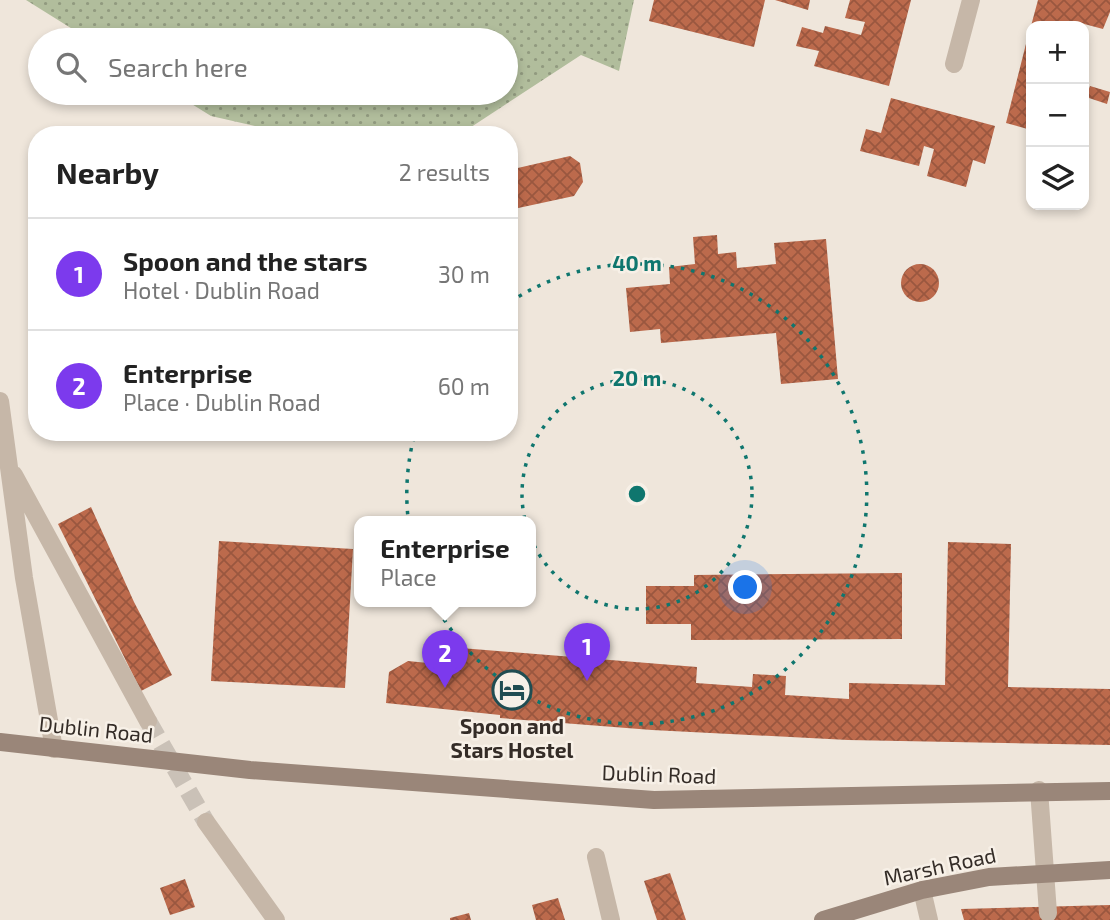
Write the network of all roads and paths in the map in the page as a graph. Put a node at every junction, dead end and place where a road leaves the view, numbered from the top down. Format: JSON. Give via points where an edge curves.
{"nodes":[{"id":1,"x":971,"y":0,"type":"edge"},
{"id":2,"x":954,"y":64,"type":"dead end"},
{"id":3,"x":0,"y":401,"type":"edge"},
{"id":4,"x":9,"y":466,"type":"junction"},
{"id":5,"x":148,"y":721,"type":"tunnel mouth"},
{"id":6,"x":0,"y":742,"type":"edge"},
{"id":7,"x":54,"y":749,"type":"junction"},
{"id":8,"x":1039,"y":790,"type":"junction"},
{"id":9,"x":1110,"y":791,"type":"edge"},
{"id":10,"x":206,"y":822,"type":"tunnel mouth"},
{"id":11,"x":596,"y":857,"type":"dead end"},
{"id":12,"x":1110,"y":870,"type":"edge"},
{"id":13,"x":922,"y":890,"type":"junction"},
{"id":14,"x":1048,"y":913,"type":"dead end"},
{"id":15,"x":276,"y":920,"type":"edge"},
{"id":16,"x":611,"y":920,"type":"edge"},
{"id":17,"x":823,"y":920,"type":"edge"},
{"id":18,"x":929,"y":920,"type":"edge"}],
"edges":[{"from":1,"to":2,"type":"street"},
{"from":3,"to":4,"type":"street"},
{"from":4,"to":5,"type":"street"},
{"from":4,"to":7,"type":"street"},
{"from":6,"to":7,"type":"main road","name":"Dublin Road"},
{"from":7,"to":8,"type":"main road","name":"Dublin Road","via":[[250,770],[654,800],[867,798]]},
{"from":8,"to":9,"type":"main road","name":"Dublin Road"},
{"from":8,"to":14,"type":"street"},
{"from":10,"to":15,"type":"street"},
{"from":11,"to":16,"type":"street"},
{"from":12,"to":13,"type":"main road","name":"Marsh Road","via":[[989,877]]},
{"from":13,"to":17,"type":"main road","name":"Marsh Road"},
{"from":13,"to":18,"type":"street"}]}
